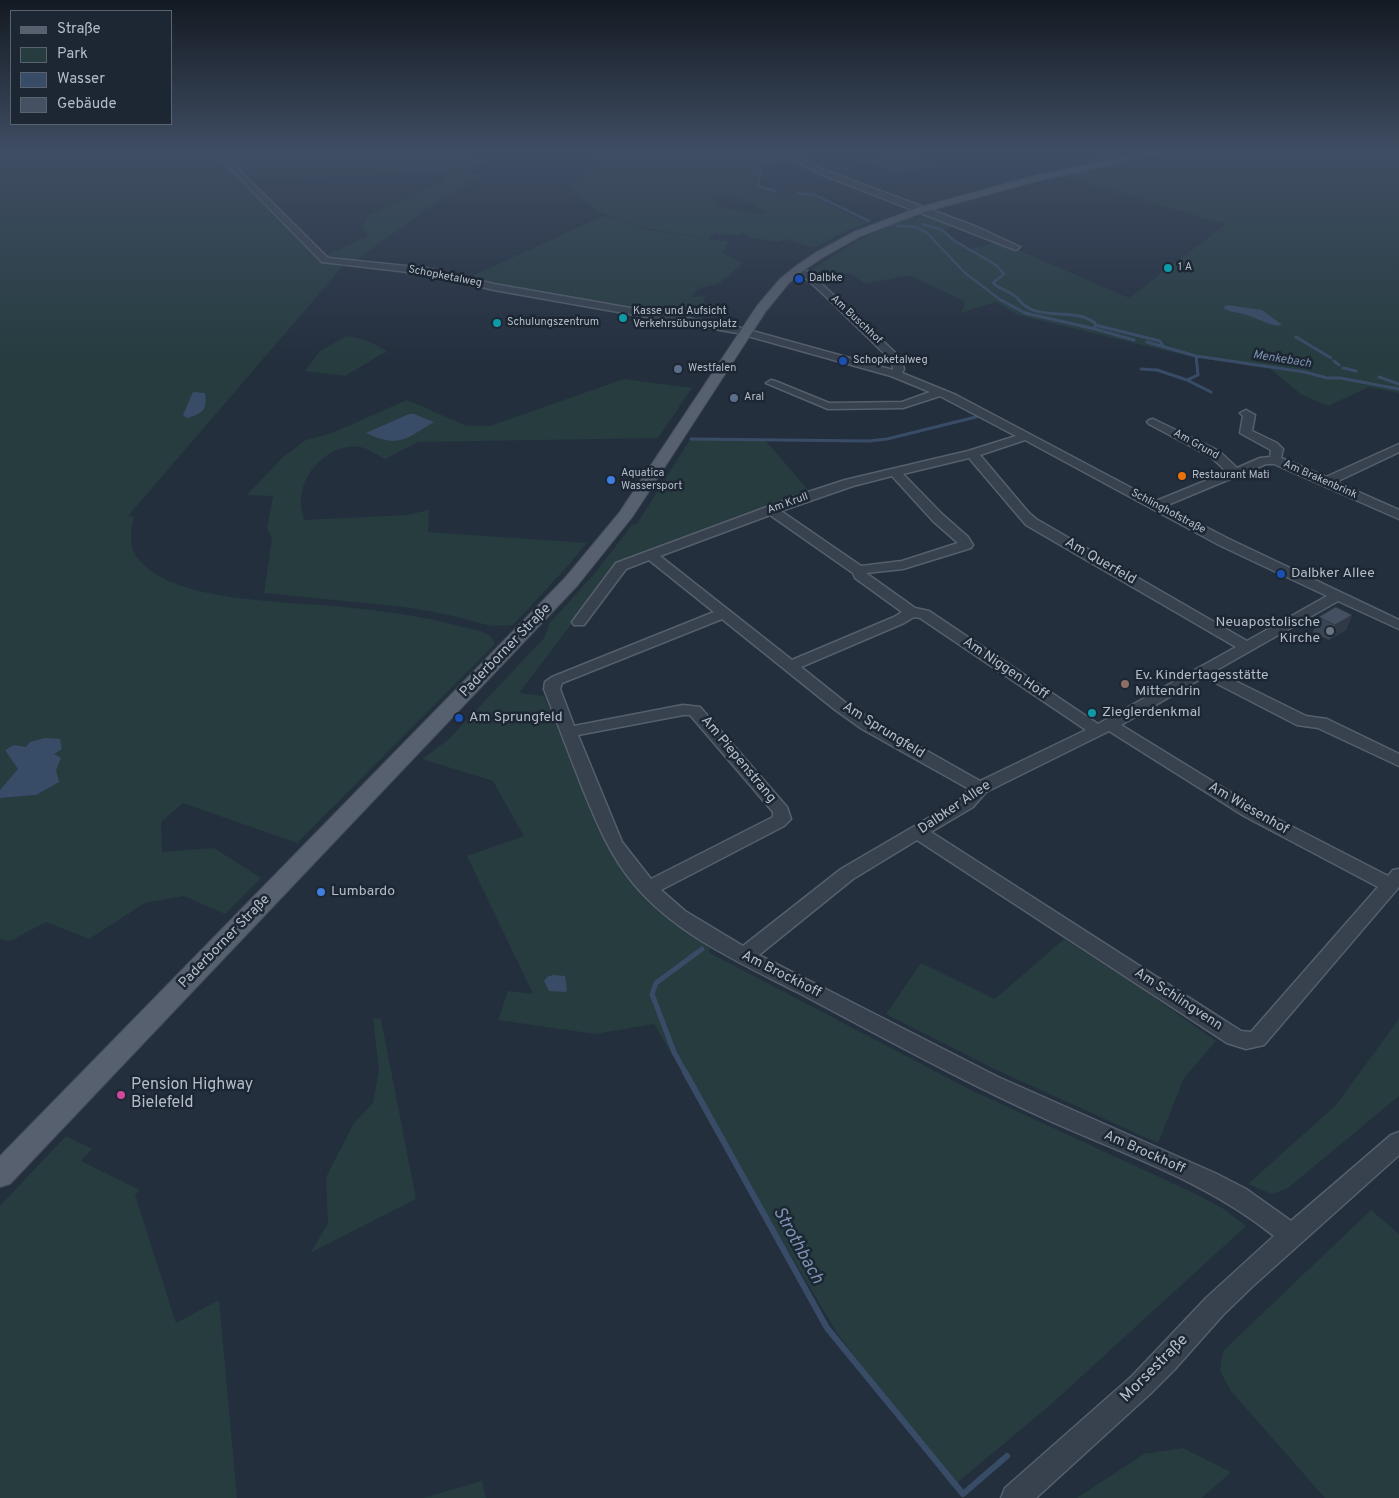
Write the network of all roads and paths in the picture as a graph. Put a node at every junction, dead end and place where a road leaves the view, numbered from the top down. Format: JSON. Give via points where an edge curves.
{"nodes":[{"id":1,"x":286,"y":221,"type":"edge"},
{"id":2,"x":889,"y":221,"type":"edge"},
{"id":3,"x":956,"y":221,"type":"edge"},
{"id":4,"x":1016,"y":247,"type":"dead end"},
{"id":5,"x":796,"y":272,"type":"junction"},
{"id":6,"x":746,"y":333,"type":"junction"},
{"id":7,"x":894,"y":374,"type":"junction"},
{"id":8,"x":772,"y":383,"type":"dead end"},
{"id":9,"x":941,"y":392,"type":"junction"},
{"id":10,"x":1246,"y":413,"type":"dead end"},
{"id":11,"x":1153,"y":422,"type":"dead end"},
{"id":12,"x":1026,"y":436,"type":"junction"},
{"id":13,"x":1399,"y":448,"type":"edge"},
{"id":14,"x":972,"y":454,"type":"junction"},
{"id":15,"x":1274,"y":460,"type":"junction"},
{"id":16,"x":895,"y":472,"type":"junction"},
{"id":17,"x":1236,"y":473,"type":"junction"},
{"id":18,"x":1326,"y":482,"type":"junction"},
{"id":19,"x":1156,"y":505,"type":"junction"},
{"id":20,"x":771,"y":510,"type":"junction"},
{"id":21,"x":1399,"y":516,"type":"edge"},
{"id":22,"x":651,"y":555,"type":"junction"},
{"id":23,"x":859,"y":571,"type":"junction"},
{"id":24,"x":1337,"y":596,"type":"junction"},
{"id":25,"x":910,"y":612,"type":"junction"},
{"id":26,"x":725,"y":613,"type":"junction"},
{"id":27,"x":579,"y":622,"type":"dead end"},
{"id":28,"x":1399,"y":625,"type":"edge"},
{"id":29,"x":1247,"y":647,"type":"junction"},
{"id":30,"x":791,"y":666,"type":"junction"},
{"id":31,"x":1205,"y":672,"type":"junction"},
{"id":32,"x":1104,"y":728,"type":"junction"},
{"id":33,"x":569,"y":732,"type":"junction"},
{"id":34,"x":1399,"y":761,"type":"edge"},
{"id":35,"x":980,"y":788,"type":"junction"},
{"id":36,"x":919,"y":833,"type":"junction"},
{"id":37,"x":1394,"y":880,"type":"edge"},
{"id":38,"x":648,"y":888,"type":"junction"},
{"id":39,"x":744,"y":956,"type":"junction"},
{"id":40,"x":1399,"y":1142,"type":"edge"},
{"id":41,"x":0,"y":1175,"type":"edge"},
{"id":42,"x":1290,"y":1236,"type":"junction"},
{"id":43,"x":1015,"y":1498,"type":"edge"}],
"edges":[{"from":1,"to":6,"type":"street","name":"Schopketalweg","via":[[325,260],[425,271],[494,287]]},
{"from":2,"to":5,"type":"main road","name":"Paderborner Straße","via":[[836,245]]},
{"from":3,"to":4,"type":"street"},
{"from":5,"to":6,"type":"main road","name":"Paderborner Straße","via":[[774,294]]},
{"from":5,"to":7,"type":"street","name":"Am Buschhof","via":[[806,274],[897,360],[900,370]]},
{"from":6,"to":7,"type":"street","name":"Schlinghofstraße"},
{"from":6,"to":41,"type":"main road","name":"Paderborner Straße","via":[[625,516],[571,582]]},
{"from":7,"to":9,"type":"street","name":"Schlinghofstraße"},
{"from":8,"to":9,"type":"street","via":[[828,406],[904,405]]},
{"from":9,"to":12,"type":"street","name":"Schlinghofstraße"},
{"from":10,"to":15,"type":"street","via":[[1249,415],[1246,433],[1273,445],[1277,450]]},
{"from":11,"to":17,"type":"street","name":"Am Grund","via":[[1215,454]]},
{"from":12,"to":14,"type":"street","name":"Am Krull"},
{"from":12,"to":19,"type":"street","name":"Schlinghofstraße"},
{"from":13,"to":18,"type":"street"},
{"from":14,"to":16,"type":"street","name":"Am Krull"},
{"from":14,"to":29,"type":"street","name":"Am Querfeld","via":[[1031,522]]},
{"from":15,"to":17,"type":"street","name":"Am Brakenbrink"},
{"from":15,"to":18,"type":"street","name":"Am Brakenbrink"},
{"from":16,"to":20,"type":"street","name":"Am Krull","via":[[849,483]]},
{"from":16,"to":23,"type":"street","via":[[966,545],[903,565]]},
{"from":17,"to":19,"type":"street","name":"Am Brakenbrink"},
{"from":18,"to":21,"type":"street","name":"Am Brakenbrink"},
{"from":19,"to":24,"type":"street","name":"Schlinghofstraße","via":[[1224,542]]},
{"from":20,"to":22,"type":"street","name":"Am Krull"},
{"from":20,"to":23,"type":"street","name":"Am Niggen Hoff"},
{"from":22,"to":26,"type":"street","name":"Am Sprungfeld"},
{"from":22,"to":27,"type":"street","name":"Am Krull","via":[[621,566]]},
{"from":23,"to":25,"type":"street","name":"Am Niggen Hoff"},
{"from":24,"to":28,"type":"street","name":"Schlinghofstraße"},
{"from":24,"to":29,"type":"street","name":"Dalbker Allee"},
{"from":25,"to":30,"type":"street","via":[[899,620]]},
{"from":25,"to":32,"type":"street","name":"Am Niggen Hoff","via":[[924,614]]},
{"from":26,"to":30,"type":"street","name":"Am Sprungfeld"},
{"from":26,"to":33,"type":"street","name":"Am Brockhoff","via":[[554,682],[552,689]]},
{"from":29,"to":31,"type":"street","name":"Dalbker Allee"},
{"from":30,"to":35,"type":"street","name":"Am Sprungfeld","via":[[868,725]]},
{"from":31,"to":32,"type":"street","name":"Dalbker Allee"},
{"from":31,"to":34,"type":"street","via":[[1303,721],[1321,723]]},
{"from":32,"to":35,"type":"street","name":"Dalbker Allee"},
{"from":32,"to":37,"type":"street","name":"Am Wiesenhof","via":[[1250,812]]},
{"from":33,"to":38,"type":"street","name":"Am Brockhoff","via":[[608,829],[623,858]]},
{"from":33,"to":38,"type":"street","name":"Am Piepenstrang","via":[[694,710],[781,811],[782,819],[778,822]]},
{"from":35,"to":36,"type":"street","name":"Dalbker Allee","via":[[967,804]]},
{"from":36,"to":37,"type":"street","name":"Am Schlingvenn","via":[[1234,1037],[1246,1041],[1257,1039]]},
{"from":36,"to":39,"type":"street","name":"Dalbker Allee","via":[[848,874]]},
{"from":38,"to":39,"type":"street","name":"Am Brockhoff","via":[[699,930]]},
{"from":39,"to":42,"type":"street","name":"Am Brockhoff","via":[[980,1078],[1211,1182],[1252,1205]]},
{"from":40,"to":42,"type":"street","name":"Morsestraße"},
{"from":42,"to":43,"type":"street","name":"Morsestraße","via":[[1221,1300],[1158,1368]]}]}
